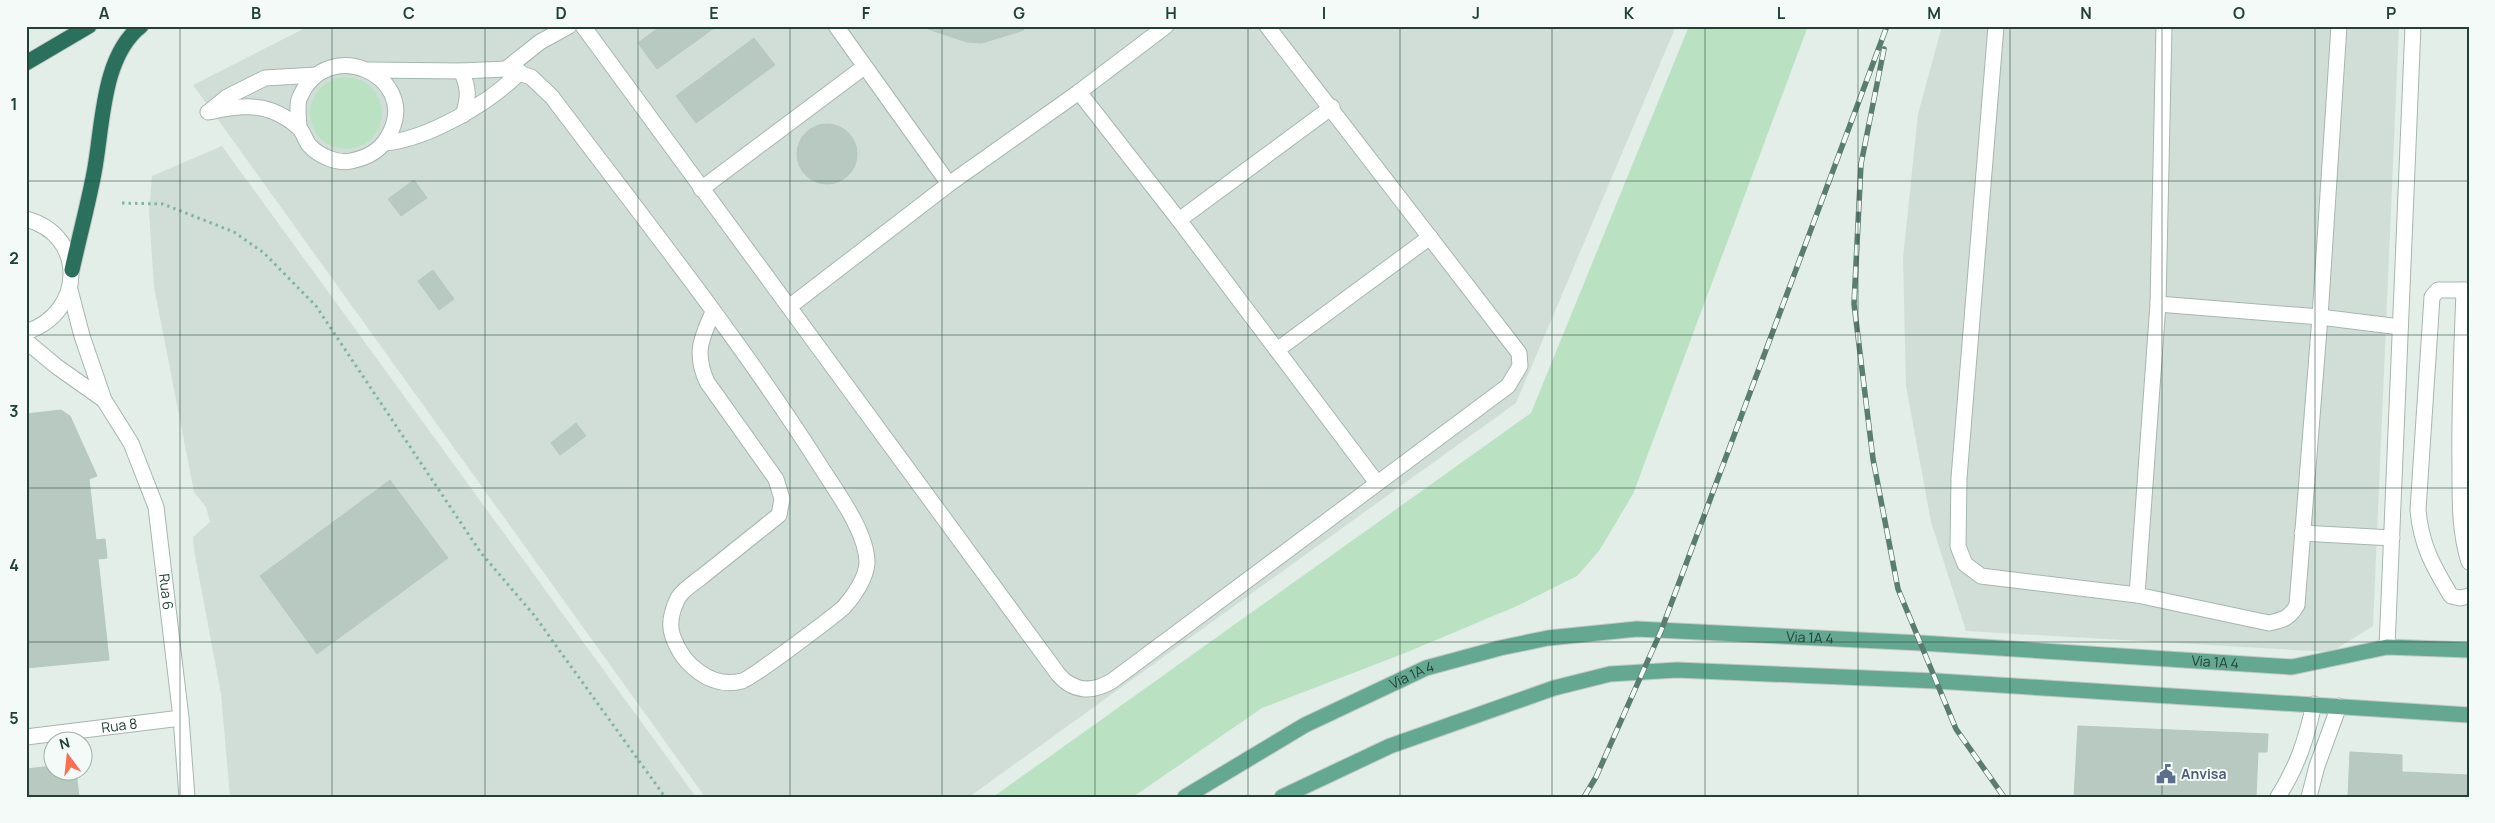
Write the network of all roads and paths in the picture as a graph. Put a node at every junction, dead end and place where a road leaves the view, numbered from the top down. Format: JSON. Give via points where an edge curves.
{"nodes":[{"id":1,"x":89,"y":26,"type":"edge"},
{"id":2,"x":141,"y":26,"type":"edge"},
{"id":3,"x":569,"y":26,"type":"edge"},
{"id":4,"x":583,"y":26,"type":"edge"},
{"id":5,"x":836,"y":26,"type":"edge"},
{"id":6,"x":1166,"y":26,"type":"edge"},
{"id":7,"x":1268,"y":26,"type":"edge"},
{"id":8,"x":1996,"y":26,"type":"edge"},
{"id":9,"x":2164,"y":26,"type":"edge"},
{"id":10,"x":2339,"y":26,"type":"edge"},
{"id":11,"x":2413,"y":26,"type":"edge"},
{"id":12,"x":26,"y":63,"type":"edge"},
{"id":13,"x":864,"y":67,"type":"junction"},
{"id":14,"x":369,"y":70,"type":"junction"},
{"id":15,"x":461,"y":71,"type":"junction"},
{"id":16,"x":513,"y":71,"type":"junction"},
{"id":17,"x":316,"y":74,"type":"junction"},
{"id":18,"x":1079,"y":92,"type":"junction"},
{"id":19,"x":1332,"y":107,"type":"junction"},
{"id":20,"x":463,"y":115,"type":"junction"},
{"id":21,"x":299,"y":128,"type":"junction"},
{"id":22,"x":385,"y":143,"type":"junction"},
{"id":23,"x":949,"y":184,"type":"junction"},
{"id":24,"x":701,"y":190,"type":"junction"},
{"id":25,"x":122,"y":203,"type":"dead end"},
{"id":26,"x":26,"y":218,"type":"edge"},
{"id":27,"x":1179,"y":220,"type":"junction"},
{"id":28,"x":1430,"y":237,"type":"junction"},
{"id":29,"x":72,"y":270,"type":"junction"},
{"id":30,"x":70,"y":290,"type":"junction"},
{"id":31,"x":2466,"y":290,"type":"edge"},
{"id":32,"x":2158,"y":304,"type":"junction"},
{"id":33,"x":789,"y":307,"type":"junction"},
{"id":34,"x":713,"y":312,"type":"junction"},
{"id":35,"x":2320,"y":317,"type":"junction"},
{"id":36,"x":2400,"y":327,"type":"junction"},
{"id":37,"x":26,"y":332,"type":"edge"},
{"id":38,"x":26,"y":341,"type":"edge"},
{"id":39,"x":1277,"y":350,"type":"junction"},
{"id":40,"x":104,"y":400,"type":"junction"},
{"id":41,"x":1377,"y":483,"type":"junction"},
{"id":42,"x":2302,"y":533,"type":"junction"},
{"id":43,"x":2392,"y":538,"type":"junction"},
{"id":44,"x":2469,"y":562,"type":"edge"},
{"id":45,"x":2137,"y":595,"type":"junction"},
{"id":46,"x":2469,"y":596,"type":"edge"},
{"id":47,"x":2387,"y":647,"type":"junction"},
{"id":48,"x":2469,"y":650,"type":"edge"},
{"id":49,"x":2314,"y":704,"type":"junction"},
{"id":50,"x":2339,"y":706,"type":"junction"},
{"id":51,"x":2469,"y":715,"type":"edge"},
{"id":52,"x":181,"y":718,"type":"junction"},
{"id":53,"x":26,"y":737,"type":"edge"},
{"id":54,"x":186,"y":797,"type":"edge"},
{"id":55,"x":665,"y":797,"type":"edge"},
{"id":56,"x":1185,"y":797,"type":"edge"},
{"id":57,"x":1282,"y":797,"type":"edge"},
{"id":58,"x":2278,"y":797,"type":"edge"},
{"id":59,"x":2309,"y":797,"type":"edge"}],
"edges":[{"from":1,"to":12,"type":"highway"},
{"from":2,"to":29,"type":"highway","via":[[121,51],[108,82],[94,174]]},
{"from":3,"to":16,"type":"street","via":[[540,42]]},
{"from":4,"to":24,"type":"street"},
{"from":5,"to":13,"type":"street"},
{"from":6,"to":18,"type":"street"},
{"from":7,"to":19,"type":"street"},
{"from":8,"to":45,"type":"street","via":[[1958,478],[1958,546],[1965,564],[1981,576]]},
{"from":9,"to":32,"type":"street"},
{"from":10,"to":35,"type":"street"},
{"from":11,"to":36,"type":"street"},
{"from":13,"to":23,"type":"street"},
{"from":13,"to":24,"type":"street"},
{"from":14,"to":15,"type":"street"},
{"from":14,"to":17,"type":"street","via":[[351,64],[332,66]]},
{"from":14,"to":22,"type":"street","via":[[385,83],[394,102],[394,124]]},
{"from":15,"to":16,"type":"street"},
{"from":15,"to":20,"type":"street","via":[[468,85]]},
{"from":16,"to":20,"type":"street","via":[[491,98]]},
{"from":16,"to":34,"type":"street","via":[[531,77],[552,97]]},
{"from":17,"to":21,"type":"street","via":[[299,98]]},
{"from":17,"to":21,"type":"street","via":[[265,78],[227,97],[208,112],[236,107],[257,108],[272,111]]},
{"from":18,"to":23,"type":"street"},
{"from":18,"to":27,"type":"street"},
{"from":19,"to":27,"type":"street"},
{"from":19,"to":28,"type":"street"},
{"from":20,"to":22,"type":"street","via":[[400,142]]},
{"from":21,"to":22,"type":"street","via":[[309,146],[327,158],[348,162],[369,156]]},
{"from":23,"to":33,"type":"street"},
{"from":24,"to":33,"type":"street"},
{"from":25,"to":55,"type":"path","via":[[163,204],[234,232],[264,252],[316,306],[481,553],[534,615]]},
{"from":26,"to":29,"type":"street","via":[[42,223],[63,243]]},
{"from":27,"to":39,"type":"street"},
{"from":28,"to":39,"type":"street"},
{"from":28,"to":41,"type":"street","via":[[1519,353],[1520,366],[1508,386]]},
{"from":29,"to":30,"type":"street"},
{"from":30,"to":37,"type":"street","via":[[59,312],[42,327]]},
{"from":30,"to":40,"type":"street","name":"Rua 6"},
{"from":31,"to":44,"type":"street","via":[[2460,491],[2461,533]]},
{"from":31,"to":46,"type":"street","via":[[2438,290],[2432,297],[2418,510],[2419,526],[2430,562],[2451,596]]},
{"from":32,"to":35,"type":"street"},
{"from":32,"to":45,"type":"street"},
{"from":33,"to":41,"type":"street","via":[[1058,674],[1070,686],[1079,689],[1092,690],[1112,681]]},
{"from":34,"to":34,"type":"street","via":[[700,341],[701,368],[707,382],[776,479],[782,499],[779,515],[679,596],[671,616],[671,633],[679,653],[709,679],[723,683],[744,680],[844,606],[861,584],[867,564],[852,517],[776,397]]},
{"from":35,"to":36,"type":"street"},
{"from":35,"to":42,"type":"street"},
{"from":36,"to":43,"type":"street"},
{"from":38,"to":40,"type":"street","name":"Rua 6"},
{"from":39,"to":41,"type":"street"},
{"from":40,"to":52,"type":"street","name":"Rua 6","via":[[131,443],[156,507]]},
{"from":42,"to":43,"type":"street"},
{"from":42,"to":45,"type":"street","via":[[2297,605],[2292,614],[2282,620],[2269,623]]},
{"from":43,"to":47,"type":"street"},
{"from":47,"to":48,"type":"main road","name":"Via 1A 4"},
{"from":47,"to":56,"type":"main road","name":"Via 1A 4","via":[[2292,667],[1637,629],[1548,638],[1426,668],[1306,725]]},
{"from":49,"to":50,"type":"main road"},
{"from":49,"to":57,"type":"main road","via":[[1936,681],[1677,670],[1610,674],[1554,688],[1390,746]]},
{"from":49,"to":58,"type":"street","via":[[2306,742]]},
{"from":50,"to":51,"type":"main road"},
{"from":50,"to":59,"type":"street"},
{"from":52,"to":53,"type":"street","name":"Rua 8"},
{"from":52,"to":54,"type":"street","name":"Rua 6"}]}
